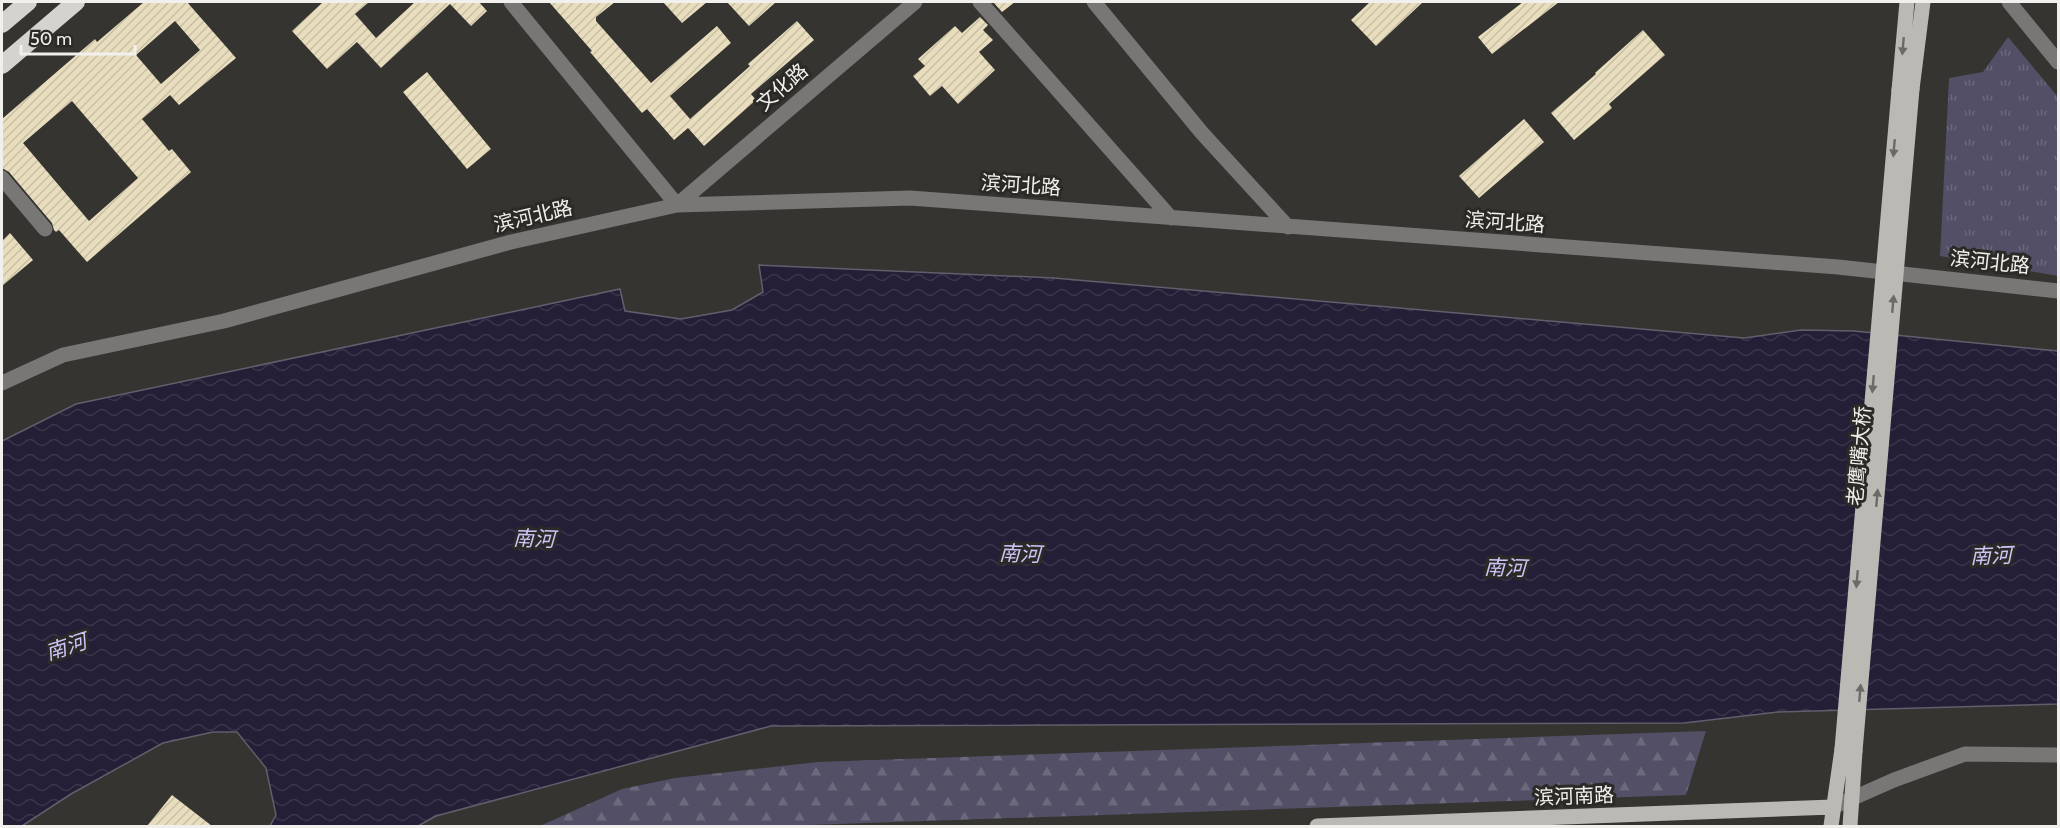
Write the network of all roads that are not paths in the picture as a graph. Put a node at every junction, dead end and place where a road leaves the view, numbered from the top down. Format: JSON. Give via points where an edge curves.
{"nodes":[{"id":1,"x":28,"y":2,"type":"edge"},
{"id":2,"x":76,"y":2,"type":"edge"},
{"id":3,"x":511,"y":2,"type":"edge"},
{"id":4,"x":915,"y":2,"type":"edge"},
{"id":5,"x":980,"y":2,"type":"edge"},
{"id":6,"x":1094,"y":2,"type":"edge"},
{"id":7,"x":1907,"y":2,"type":"edge"},
{"id":8,"x":1923,"y":2,"type":"edge"},
{"id":9,"x":2009,"y":2,"type":"edge"},
{"id":10,"x":2,"y":24,"type":"edge"},
{"id":11,"x":2058,"y":62,"type":"edge"},
{"id":12,"x":2,"y":65,"type":"edge"},
{"id":13,"x":1905,"y":90,"type":"junction"},
{"id":14,"x":2,"y":178,"type":"edge"},
{"id":15,"x":677,"y":205,"type":"junction"},
{"id":16,"x":1171,"y":218,"type":"junction"},
{"id":17,"x":1288,"y":227,"type":"junction"},
{"id":18,"x":45,"y":229,"type":"dead end"},
{"id":19,"x":2058,"y":291,"type":"edge"},
{"id":20,"x":2,"y":383,"type":"edge"},
{"id":21,"x":1849,"y":750,"type":"junction"},
{"id":22,"x":2058,"y":755,"type":"edge"},
{"id":23,"x":1852,"y":798,"type":"junction"},
{"id":24,"x":1833,"y":807,"type":"junction"},
{"id":25,"x":1317,"y":826,"type":"edge"},
{"id":26,"x":1373,"y":826,"type":"edge"},
{"id":27,"x":1831,"y":826,"type":"edge"},
{"id":28,"x":1850,"y":826,"type":"edge"}],
"edges":[{"from":1,"to":10,"type":"highway"},
{"from":2,"to":12,"type":"highway"},
{"from":3,"to":15,"type":"street"},
{"from":4,"to":15,"type":"street","name":"文化路"},
{"from":5,"to":16,"type":"street"},
{"from":6,"to":17,"type":"street","via":[[1202,133]]},
{"from":7,"to":13,"type":"main road","one_way":true},
{"from":8,"to":13,"type":"main road"},
{"from":9,"to":11,"type":"street"},
{"from":13,"to":21,"type":"main road","name":"老鹰嘴大桥","bridge":true},
{"from":14,"to":18,"type":"street"},
{"from":15,"to":16,"type":"street","name":"滨河北路","via":[[910,198]]},
{"from":15,"to":20,"type":"street","name":"滨河北路","via":[[511,243],[224,321],[63,355]]},
{"from":16,"to":17,"type":"street","name":"滨河北路"},
{"from":17,"to":19,"type":"street","name":"滨河北路","via":[[1838,267]]},
{"from":21,"to":23,"type":"main road","name":"老鹰嘴大桥"},
{"from":21,"to":24,"type":"main road"},
{"from":22,"to":23,"type":"street","via":[[1965,754]]},
{"from":23,"to":24,"type":"street"},
{"from":23,"to":28,"type":"main road","name":"老鹰嘴大桥"},
{"from":24,"to":26,"type":"main road","name":"滨河南路"},
{"from":24,"to":27,"type":"main road"},
{"from":25,"to":26,"type":"main road","name":"滨河南路"}]}
